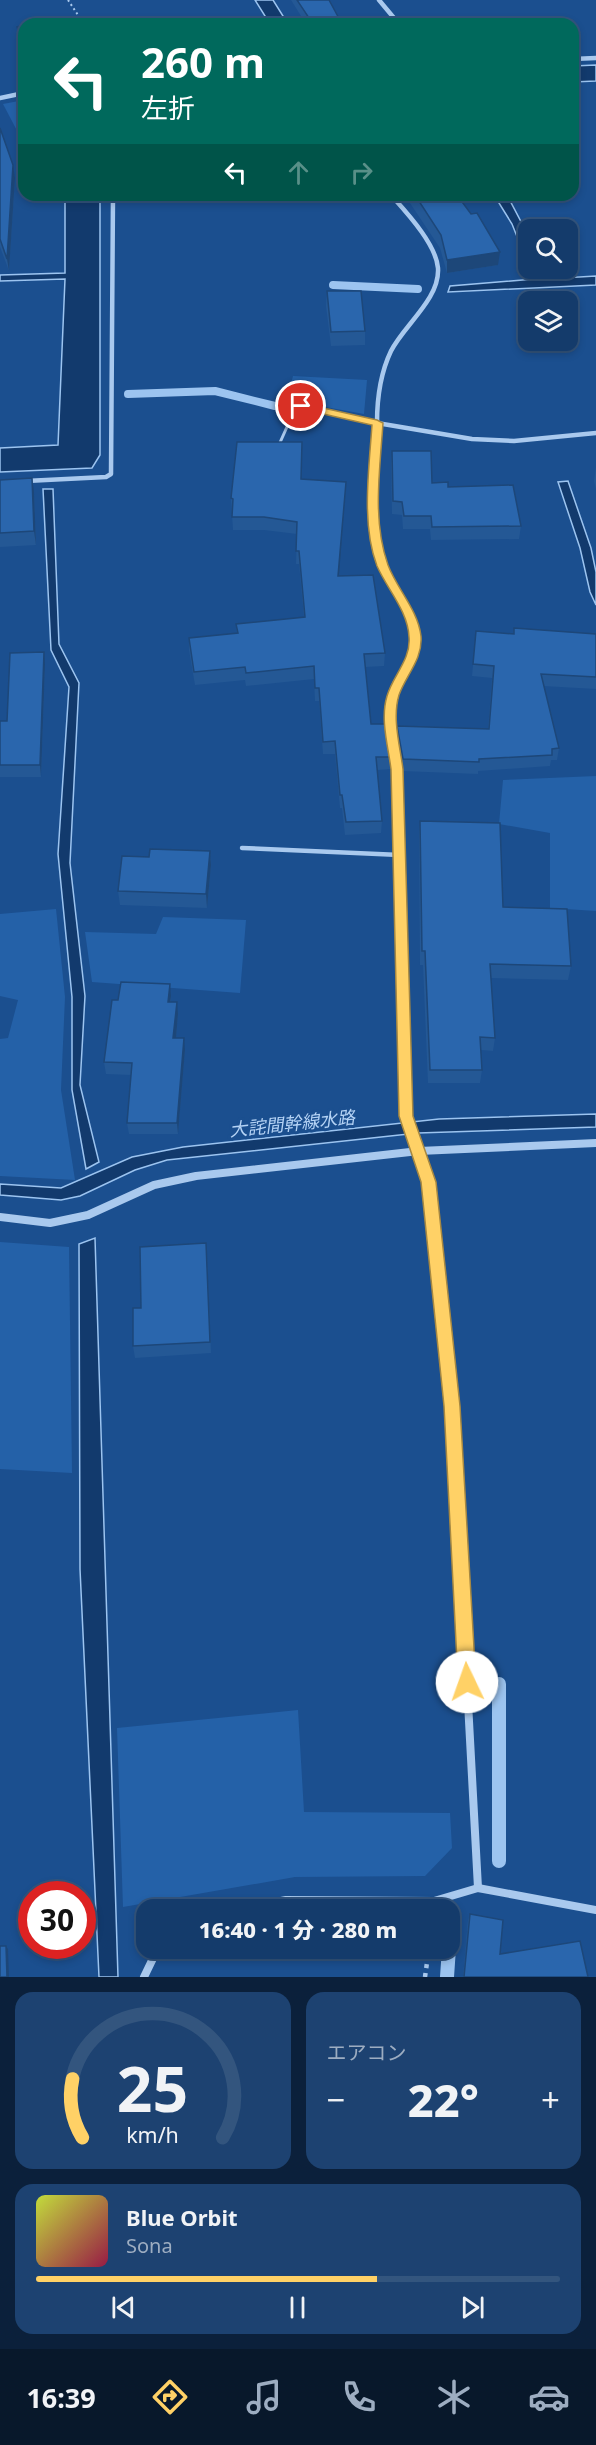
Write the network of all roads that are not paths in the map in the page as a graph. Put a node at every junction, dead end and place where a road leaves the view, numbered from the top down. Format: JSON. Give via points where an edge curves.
{"nodes":[{"id":1,"x":379,"y":0,"type":"edge"},
{"id":2,"x":394,"y":18,"type":"edge"},
{"id":3,"x":596,"y":58,"type":"edge"},
{"id":4,"x":579,"y":59,"type":"edge"},
{"id":5,"x":18,"y":94,"type":"edge"},
{"id":6,"x":0,"y":98,"type":"edge"},
{"id":7,"x":112,"y":201,"type":"edge"},
{"id":8,"x":396,"y":201,"type":"edge"},
{"id":9,"x":377,"y":423,"type":"junction"},
{"id":10,"x":596,"y":433,"type":"edge"},
{"id":11,"x":277,"y":448,"type":"edge"},
{"id":12,"x":24,"y":481,"type":"edge"},
{"id":13,"x":242,"y":848,"type":"dead end"},
{"id":14,"x":399,"y":855,"type":"junction"},
{"id":15,"x":596,"y":1143,"type":"edge"},
{"id":16,"x":419,"y":1151,"type":"junction"},
{"id":17,"x":0,"y":1217,"type":"edge"},
{"id":18,"x":478,"y":1888,"type":"junction"},
{"id":19,"x":441,"y":1899,"type":"edge"},
{"id":20,"x":596,"y":1910,"type":"edge"},
{"id":21,"x":153,"y":1959,"type":"edge"},
{"id":22,"x":144,"y":1977,"type":"edge"}],
"edges":[{"from":1,"to":2,"type":"street"},
{"from":3,"to":4,"type":"street"},
{"from":5,"to":6,"type":"street"},
{"from":7,"to":12,"type":"street","via":[[111,474]]},
{"from":8,"to":9,"type":"street","via":[[420,228],[438,266],[438,282],[391,350],[376,394]]},
{"from":9,"to":10,"type":"street","via":[[472,439],[514,441]]},
{"from":9,"to":11,"type":"lane","via":[[301,406],[295,409]]},
{"from":9,"to":14,"type":"street","via":[[372,512],[382,565],[412,621],[415,636],[414,654],[393,696],[390,718],[397,769]]},
{"from":13,"to":14,"type":"lane"},
{"from":14,"to":16,"type":"street","via":[[406,1116]]},
{"from":15,"to":16,"type":"street"},
{"from":16,"to":17,"type":"street","via":[[196,1176],[154,1185],[88,1215],[50,1223]]},
{"from":16,"to":18,"type":"street","via":[[429,1182],[452,1406]]},
{"from":18,"to":19,"type":"street"},
{"from":18,"to":20,"type":"street"},
{"from":21,"to":22,"type":"street"}]}
